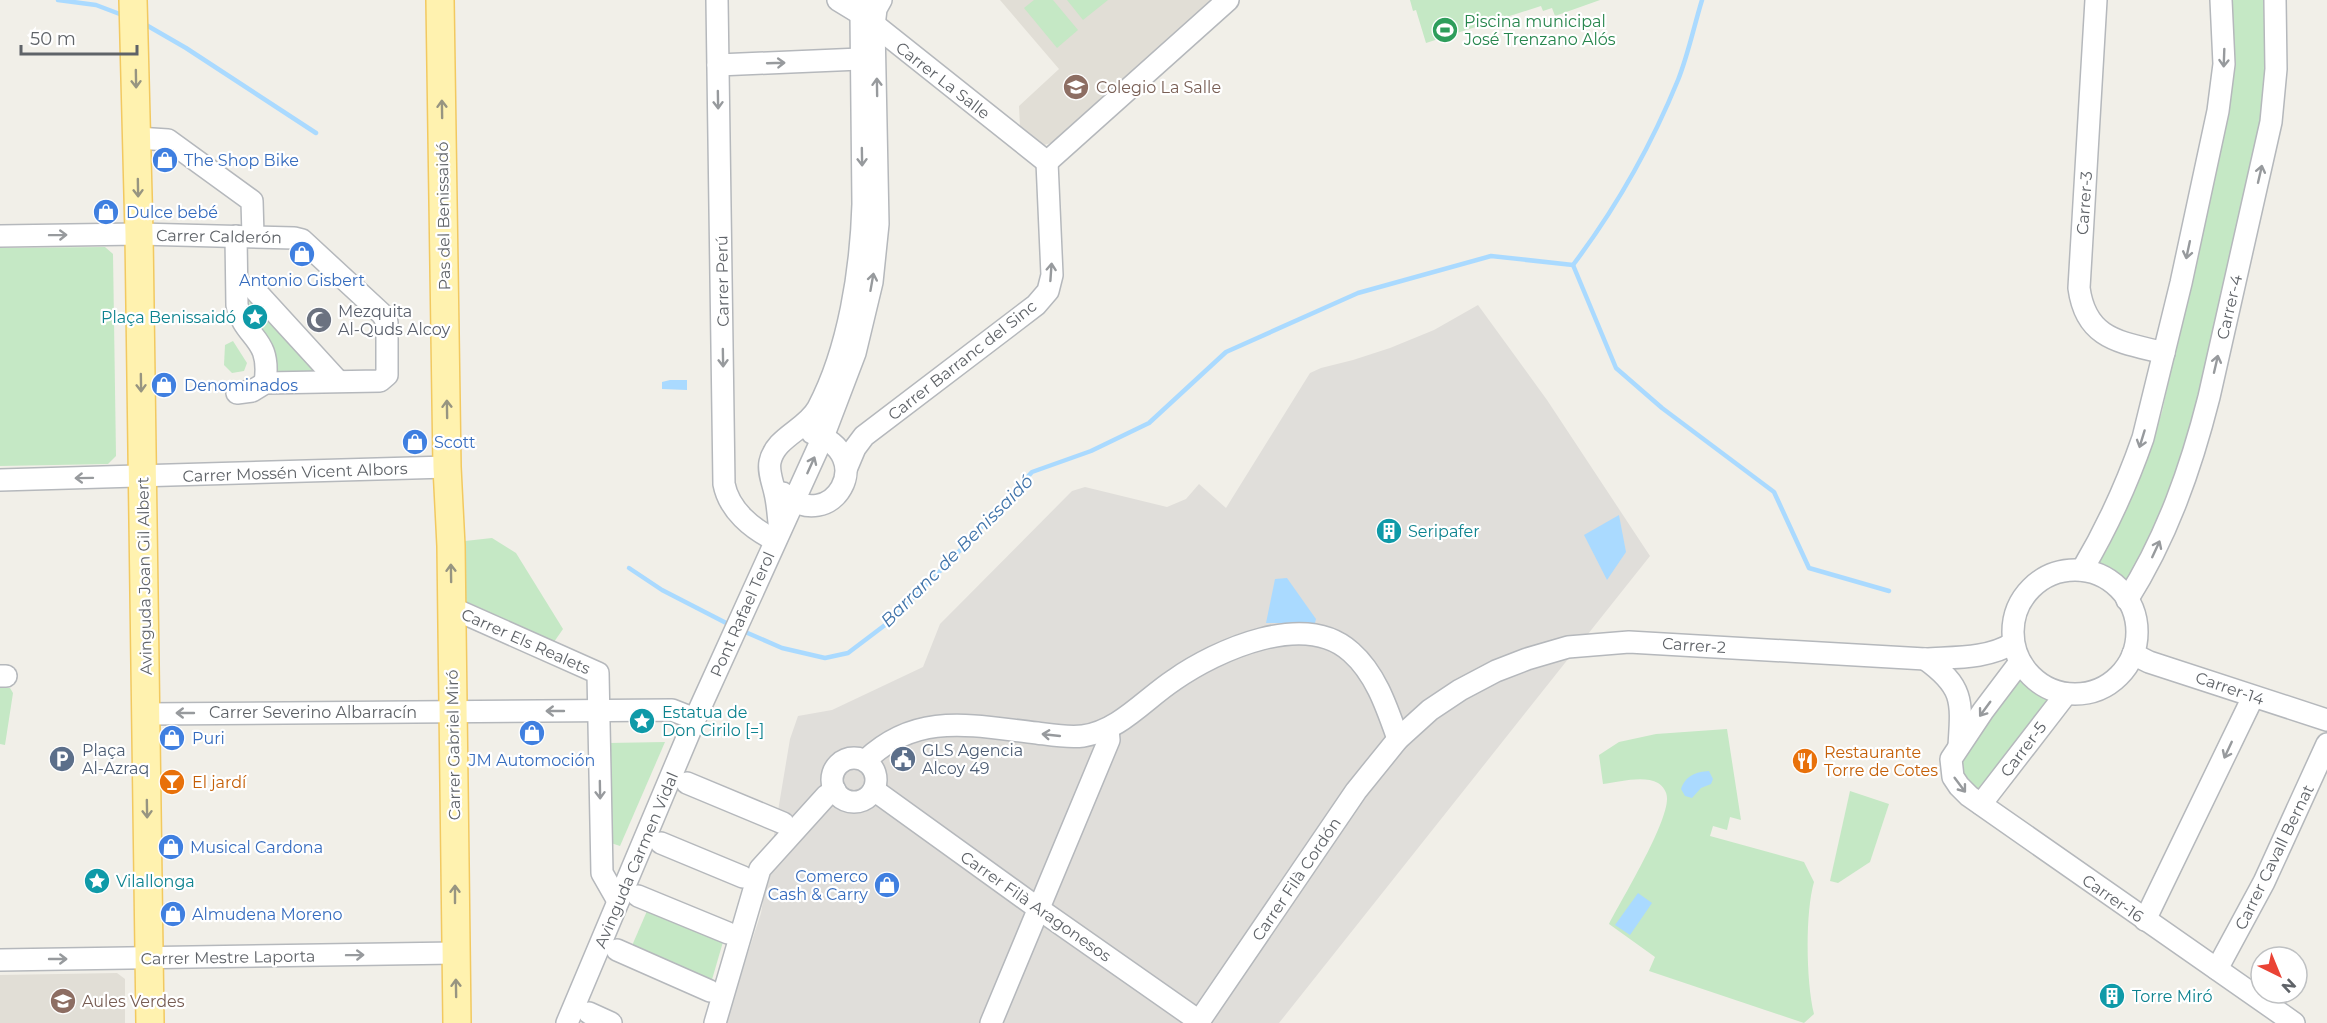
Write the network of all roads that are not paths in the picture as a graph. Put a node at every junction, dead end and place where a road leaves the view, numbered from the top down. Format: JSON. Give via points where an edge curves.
{"nodes":[{"id":1,"x":134,"y":0,"type":"edge"},
{"id":2,"x":440,"y":0,"type":"edge"},
{"id":3,"x":717,"y":0,"type":"edge"},
{"id":4,"x":837,"y":0,"type":"edge"},
{"id":5,"x":881,"y":0,"type":"edge"},
{"id":6,"x":1228,"y":0,"type":"edge"},
{"id":7,"x":2096,"y":0,"type":"edge"},
{"id":8,"x":2221,"y":0,"type":"edge"},
{"id":9,"x":2275,"y":0,"type":"edge"},
{"id":10,"x":869,"y":13,"type":"edge"},
{"id":11,"x":860,"y":59,"type":"junction"},
{"id":12,"x":718,"y":65,"type":"junction"},
{"id":13,"x":137,"y":134,"type":"junction"},
{"id":14,"x":1047,"y":162,"type":"junction"},
{"id":15,"x":139,"y":234,"type":"junction"},
{"id":16,"x":0,"y":236,"type":"edge"},
{"id":17,"x":244,"y":236,"type":"junction"},
{"id":18,"x":253,"y":288,"type":"dead end"},
{"id":19,"x":2164,"y":353,"type":"junction"},
{"id":20,"x":338,"y":381,"type":"junction"},
{"id":21,"x":265,"y":383,"type":"junction"},
{"id":22,"x":237,"y":393,"type":"dead end"},
{"id":23,"x":826,"y":427,"type":"junction"},
{"id":24,"x":788,"y":437,"type":"junction"},
{"id":25,"x":845,"y":462,"type":"junction"},
{"id":26,"x":447,"y":467,"type":"junction"},
{"id":27,"x":142,"y":477,"type":"junction"},
{"id":28,"x":0,"y":480,"type":"edge"},
{"id":29,"x":772,"y":480,"type":"junction"},
{"id":30,"x":795,"y":501,"type":"junction"},
{"id":31,"x":818,"y":506,"type":"junction"},
{"id":32,"x":777,"y":535,"type":"junction"},
{"id":33,"x":2082,"y":570,"type":"junction"},
{"id":34,"x":2127,"y":600,"type":"junction"},
{"id":35,"x":452,"y":608,"type":"junction"},
{"id":36,"x":2017,"y":653,"type":"junction"},
{"id":37,"x":2133,"y":654,"type":"junction"},
{"id":38,"x":1925,"y":659,"type":"junction"},
{"id":39,"x":2066,"y":694,"type":"junction"},
{"id":40,"x":2253,"y":697,"type":"junction"},
{"id":41,"x":705,"y":698,"type":"joint"},
{"id":42,"x":453,"y":711,"type":"junction"},
{"id":43,"x":598,"y":711,"type":"junction"},
{"id":44,"x":146,"y":714,"type":"junction"},
{"id":45,"x":695,"y":719,"type":"junction"},
{"id":46,"x":2327,"y":720,"type":"edge"},
{"id":47,"x":1108,"y":729,"type":"junction"},
{"id":48,"x":1398,"y":739,"type":"junction"},
{"id":49,"x":2327,"y":744,"type":"edge"},
{"id":50,"x":1955,"y":752,"type":"junction"},
{"id":51,"x":866,"y":760,"type":"junction"},
{"id":52,"x":687,"y":783,"type":"dead end"},
{"id":53,"x":835,"y":790,"type":"junction"},
{"id":54,"x":874,"y":790,"type":"junction"},
{"id":55,"x":1981,"y":804,"type":"junction"},
{"id":56,"x":783,"y":823,"type":"dead end"},
{"id":57,"x":661,"y":843,"type":"dead end"},
{"id":58,"x":743,"y":877,"type":"dead end"},
{"id":59,"x":628,"y":898,"type":"junction"},
{"id":60,"x":1039,"y":909,"type":"junction"},
{"id":61,"x":2145,"y":920,"type":"junction"},
{"id":62,"x":728,"y":933,"type":"dead end"},
{"id":63,"x":617,"y":950,"type":"dead end"},
{"id":64,"x":455,"y":953,"type":"junction"},
{"id":65,"x":149,"y":958,"type":"junction"},
{"id":66,"x":0,"y":960,"type":"edge"},
{"id":67,"x":2217,"y":969,"type":"junction"},
{"id":68,"x":710,"y":991,"type":"dead end"},
{"id":69,"x":589,"y":1013,"type":"dead end"},
{"id":70,"x":1199,"y":1022,"type":"edge"},
{"id":71,"x":150,"y":1023,"type":"edge"},
{"id":72,"x":457,"y":1023,"type":"edge"},
{"id":73,"x":567,"y":1023,"type":"edge"},
{"id":74,"x":611,"y":1023,"type":"edge"},
{"id":75,"x":715,"y":1023,"type":"edge"},
{"id":76,"x":991,"y":1023,"type":"edge"},
{"id":77,"x":2294,"y":1023,"type":"edge"}],
"edges":[{"from":1,"to":13,"type":"main road","name":"Avinguda Joan Gil Albert","one_way":true},
{"from":26,"to":2,"type":"main road","name":"Pas del Benissaidó","one_way":true},
{"from":3,"to":12,"type":"street","name":"Carrer Perú"},
{"from":4,"to":10,"type":"street","name":"Carrer La Salle"},
{"from":5,"to":10,"type":"street"},
{"from":6,"to":14,"type":"street"},
{"from":7,"to":19,"type":"street","name":"Carrer-3","via":[[2080,299],[2090,321],[2106,336]]},
{"from":8,"to":19,"type":"street","one_way":true,"via":[[2224,64],[2218,111]]},
{"from":34,"to":9,"type":"street","name":"Carrer-4","one_way":true,"via":[[2152,558],[2172,512],[2209,397],[2271,122],[2276,69]]},
{"from":10,"to":11,"type":"street"},
{"from":10,"to":14,"type":"street","name":"Carrer La Salle"},
{"from":23,"to":10,"type":"street","name":"Pont Rafael Terol","one_way":true,"via":[[860,335],[875,264],[878,197]]},
{"from":12,"to":11,"type":"street","one_way":true},
{"from":11,"to":24,"type":"street","one_way":true,"via":[[862,232],[854,297],[819,406]]},
{"from":12,"to":32,"type":"street","name":"Carrer Perú","one_way":true,"via":[[724,484],[728,498],[744,519],[756,530]]},
{"from":13,"to":15,"type":"main road","name":"Avinguda Joan Gil Albert","one_way":true},
{"from":13,"to":17,"type":"street","via":[[168,140],[252,201]]},
{"from":25,"to":14,"type":"street","name":"Carrer Barranc del Sinc","one_way":true,"via":[[864,436],[1036,305],[1048,291],[1052,275]]},
{"from":16,"to":15,"type":"street","name":"Carrer Calderón","one_way":true},
{"from":15,"to":17,"type":"street","name":"Carrer Calderón"},
{"from":15,"to":27,"type":"main road","name":"Avinguda Joan Gil Albert","one_way":true},
{"from":17,"to":20,"type":"street","name":"Carrer Calderón","via":[[302,240],[382,314],[387,322],[387,375],[380,381]]},
{"from":17,"to":21,"type":"street","via":[[237,305],[239,315],[263,348]]},
{"from":18,"to":20,"type":"street"},
{"from":19,"to":33,"type":"street","one_way":true,"via":[[2135,462]]},
{"from":20,"to":21,"type":"street"},
{"from":21,"to":22,"type":"street","via":[[252,391]]},
{"from":23,"to":24,"type":"street"},
{"from":23,"to":25,"type":"street"},
{"from":30,"to":23,"type":"street","name":"Pont Rafael Terol","one_way":true},
{"from":24,"to":29,"type":"street","via":[[770,460]]},
{"from":25,"to":31,"type":"street","via":[[842,488],[826,504]]},
{"from":26,"to":27,"type":"street","name":"Carrer Mossén Vicent Albors"},
{"from":35,"to":26,"type":"main road","name":"Carrer Gabriel Miró","one_way":true},
{"from":27,"to":28,"type":"street","name":"Carrer Mossén Vicent Albors","one_way":true},
{"from":27,"to":44,"type":"main road","name":"Avinguda Joan Gil Albert"},
{"from":29,"to":30,"type":"street"},
{"from":29,"to":32,"type":"street"},
{"from":30,"to":31,"type":"street"},
{"from":30,"to":32,"type":"street","name":"Pont Rafael Terol"},
{"from":31,"to":32,"type":"street"},
{"from":32,"to":41,"type":"street","name":"Pont Rafael Terol"},
{"from":33,"to":34,"type":"street","via":[[2109,580]]},
{"from":33,"to":36,"type":"street","via":[[2063,571],[2030,590],[2019,605],[2013,624]]},
{"from":34,"to":37,"type":"street","via":[[2135,615]]},
{"from":35,"to":42,"type":"main road","name":"Carrer Gabriel Miró"},
{"from":35,"to":43,"type":"street","name":"Carrer Els Realets","via":[[598,673]]},
{"from":36,"to":38,"type":"street","name":"Carrer-2","via":[[2006,648],[1973,656]]},
{"from":36,"to":39,"type":"street","via":[[2032,678]]},
{"from":36,"to":50,"type":"street","one_way":true},
{"from":37,"to":39,"type":"street","via":[[2122,672],[2106,686],[2087,693]]},
{"from":37,"to":40,"type":"street","name":"Carrer-14"},
{"from":38,"to":48,"type":"street","name":"Carrer-2","via":[[1654,642],[1569,647],[1496,671],[1460,690]]},
{"from":38,"to":50,"type":"street","name":"Carrer-16","via":[[1954,686],[1960,704]]},
{"from":39,"to":55,"type":"street","name":"Carrer-5"},
{"from":40,"to":46,"type":"street","name":"Carrer-14"},
{"from":40,"to":61,"type":"street","one_way":true},
{"from":41,"to":45,"type":"street","name":"Avinguda Carmen Vidal"},
{"from":43,"to":42,"type":"street","name":"Carrer Severino Albarracín","one_way":true},
{"from":42,"to":44,"type":"street","name":"Carrer Severino Albarracín","one_way":true},
{"from":64,"to":42,"type":"main road","name":"Carrer Gabriel Miró","one_way":true},
{"from":43,"to":45,"type":"street","name":"Carrer Severino Albarracín","via":[[672,710]]},
{"from":43,"to":59,"type":"street","one_way":true,"via":[[602,873]]},
{"from":44,"to":65,"type":"main road","name":"Avinguda Joan Gil Albert","one_way":true},
{"from":45,"to":59,"type":"street","name":"Avinguda Carmen Vidal"},
{"from":47,"to":48,"type":"street","via":[[1173,681],[1219,654],[1257,640],[1305,634],[1336,641],[1358,659],[1383,700]]},
{"from":47,"to":51,"type":"street","one_way":true,"via":[[1072,737],[936,725],[899,735]]},
{"from":47,"to":60,"type":"street","via":[[1109,740]]},
{"from":48,"to":70,"type":"street","name":"Carrer Filà Cordón","via":[[1356,791]]},
{"from":49,"to":67,"type":"street","name":"Carrer Cavall Bernat","via":[[2264,882]]},
{"from":50,"to":55,"type":"street","name":"Carrer-16","one_way":true,"via":[[1952,772],[1959,786]]},
{"from":51,"to":53,"type":"street","via":[[847,758],[836,766],[832,778]]},
{"from":51,"to":54,"type":"street","via":[[877,776]]},
{"from":52,"to":56,"type":"street"},
{"from":53,"to":54,"type":"street","via":[[853,802],[866,799]]},
{"from":53,"to":75,"type":"street","via":[[760,869]]},
{"from":54,"to":60,"type":"street","name":"Carrer Filà Aragonesos"},
{"from":55,"to":61,"type":"street","name":"Carrer-16"},
{"from":57,"to":58,"type":"street"},
{"from":59,"to":62,"type":"street"},
{"from":59,"to":73,"type":"street","name":"Avinguda Carmen Vidal"},
{"from":60,"to":70,"type":"street","name":"Carrer Filà Aragonesos"},
{"from":60,"to":76,"type":"street"},
{"from":61,"to":67,"type":"street","name":"Carrer-16"},
{"from":63,"to":68,"type":"street"},
{"from":65,"to":64,"type":"street","name":"Carrer Mestre Laporta","one_way":true},
{"from":72,"to":64,"type":"main road","name":"Carrer Gabriel Miró","one_way":true},
{"from":66,"to":65,"type":"street","name":"Carrer Mestre Laporta","one_way":true},
{"from":65,"to":71,"type":"main road","name":"Avinguda Joan Gil Albert"},
{"from":67,"to":77,"type":"street","name":"Carrer-16"},
{"from":69,"to":74,"type":"street"}]}
